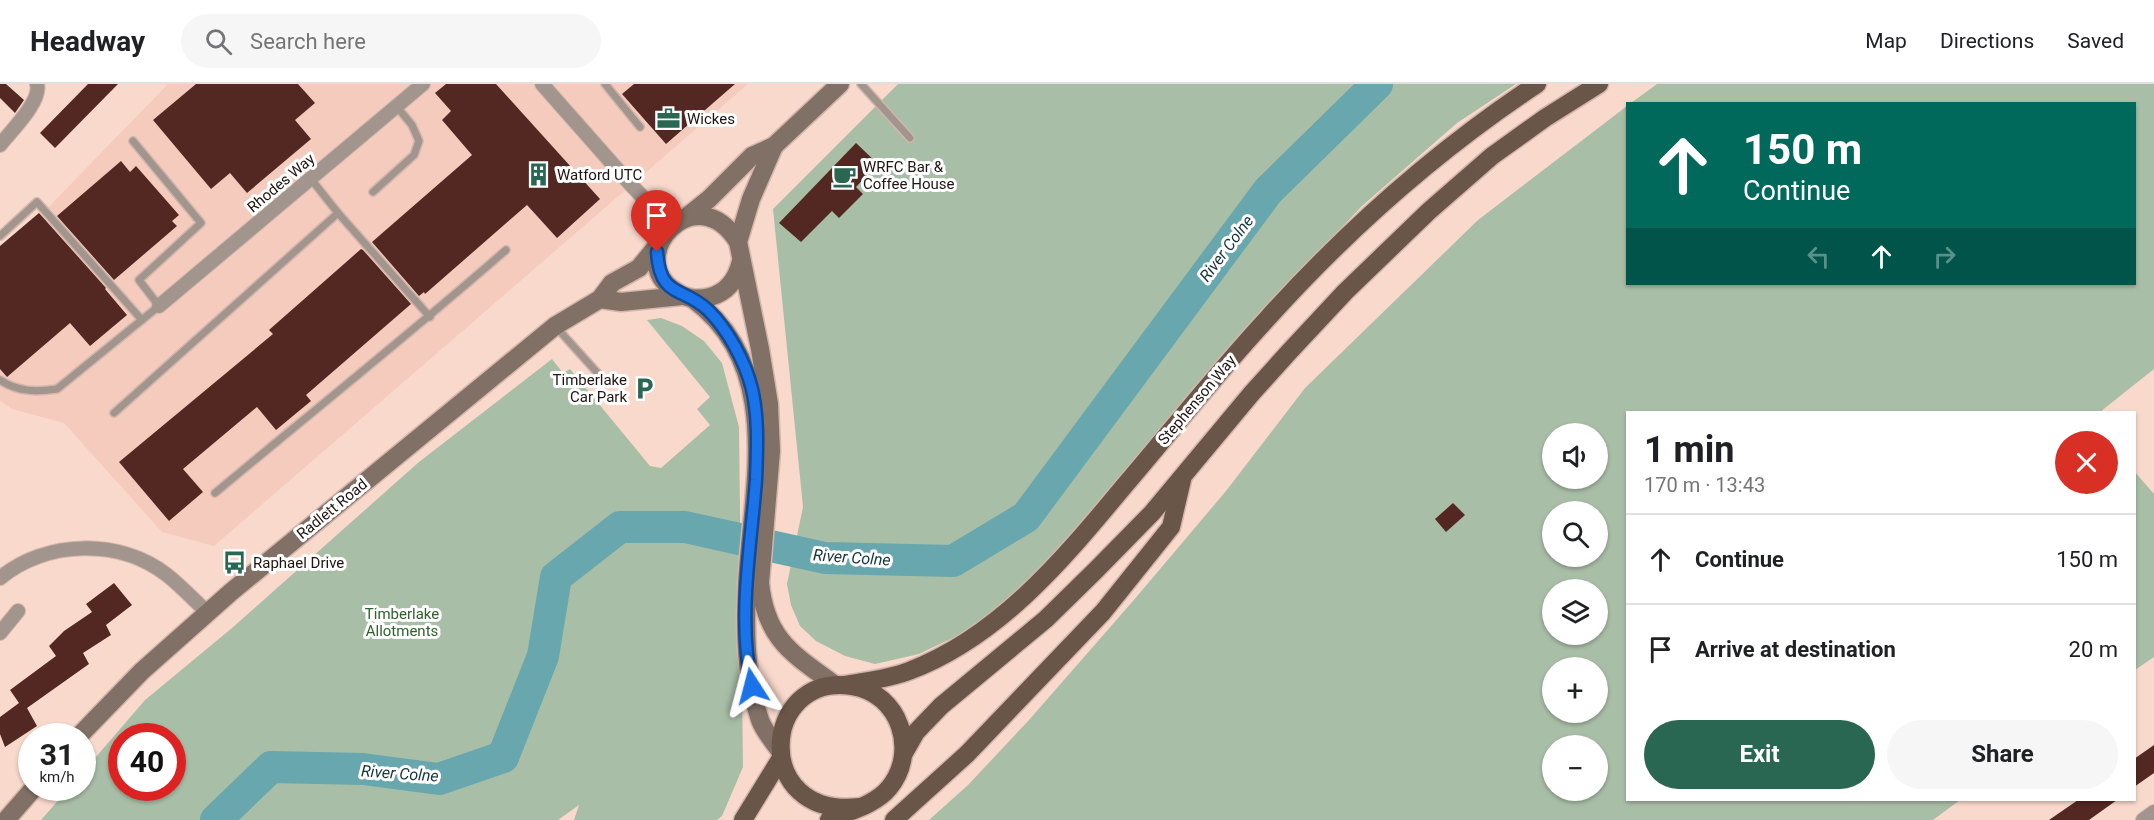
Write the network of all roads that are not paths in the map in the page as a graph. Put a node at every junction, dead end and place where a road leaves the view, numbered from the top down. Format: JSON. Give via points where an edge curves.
{"nodes":[{"id":1,"x":37,"y":84,"type":"edge"},
{"id":2,"x":423,"y":84,"type":"edge"},
{"id":3,"x":542,"y":84,"type":"edge"},
{"id":4,"x":605,"y":84,"type":"edge"},
{"id":5,"x":840,"y":84,"type":"edge"},
{"id":6,"x":861,"y":84,"type":"edge"},
{"id":7,"x":1537,"y":84,"type":"edge"},
{"id":8,"x":1599,"y":84,"type":"edge"},
{"id":9,"x":397,"y":107,"type":"junction"},
{"id":10,"x":640,"y":128,"type":"dead end"},
{"id":11,"x":910,"y":138,"type":"dead end"},
{"id":12,"x":133,"y":141,"type":"dead end"},
{"id":13,"x":0,"y":145,"type":"edge"},
{"id":14,"x":774,"y":146,"type":"junction"},
{"id":15,"x":311,"y":179,"type":"junction"},
{"id":16,"x":373,"y":192,"type":"dead end"},
{"id":17,"x":338,"y":213,"type":"junction"},
{"id":18,"x":672,"y":228,"type":"junction"},
{"id":19,"x":0,"y":236,"type":"edge"},
{"id":20,"x":738,"y":242,"type":"junction"},
{"id":21,"x":506,"y":250,"type":"dead end"},
{"id":22,"x":741,"y":261,"type":"junction"},
{"id":23,"x":687,"y":297,"type":"junction"},
{"id":24,"x":600,"y":299,"type":"junction"},
{"id":25,"x":159,"y":306,"type":"junction"},
{"id":26,"x":430,"y":317,"type":"junction"},
{"id":27,"x":142,"y":320,"type":"junction"},
{"id":28,"x":555,"y":326,"type":"junction"},
{"id":29,"x":602,"y":378,"type":"dead end"},
{"id":30,"x":0,"y":380,"type":"edge"},
{"id":31,"x":114,"y":413,"type":"dead end"},
{"id":32,"x":1183,"y":476,"type":"junction"},
{"id":33,"x":761,"y":488,"type":"junction"},
{"id":34,"x":215,"y":493,"type":"dead end"},
{"id":35,"x":0,"y":578,"type":"edge"},
{"id":36,"x":754,"y":583,"type":"junction"},
{"id":37,"x":18,"y":611,"type":"dead end"},
{"id":38,"x":207,"y":612,"type":"junction"},
{"id":39,"x":0,"y":633,"type":"edge"},
{"id":40,"x":840,"y":685,"type":"junction"},
{"id":41,"x":92,"y":723,"type":"edge"},
{"id":42,"x":904,"y":753,"type":"junction"},
{"id":43,"x":780,"y":754,"type":"junction"},
{"id":44,"x":23,"y":801,"type":"edge"},
{"id":45,"x":860,"y":807,"type":"junction"},
{"id":46,"x":2154,"y":812,"type":"edge"},
{"id":47,"x":6,"y":820,"type":"edge"},
{"id":48,"x":743,"y":820,"type":"edge"},
{"id":49,"x":829,"y":820,"type":"edge"},
{"id":50,"x":894,"y":820,"type":"edge"},
{"id":51,"x":2143,"y":820,"type":"edge"}],
"edges":[{"from":1,"to":13,"type":"street","via":[[37,99]]},
{"from":2,"to":9,"type":"street","name":"Rhodes Way"},
{"from":3,"to":18,"type":"street"},
{"from":4,"to":10,"type":"lane"},
{"from":5,"to":14,"type":"street","name":"Radlett Road"},
{"from":6,"to":11,"type":"lane"},
{"from":7,"to":40,"type":"main road","name":"Stephenson Way","via":[[1429,162],[1324,257],[1236,353],[1074,546],[1013,607],[978,634],[907,672]]},
{"from":8,"to":32,"type":"main road","via":[[1492,156],[1429,211],[1289,352]]},
{"from":9,"to":15,"type":"street","name":"Rhodes Way"},
{"from":9,"to":16,"type":"lane","via":[[419,141],[414,155]]},
{"from":12,"to":25,"type":"lane","via":[[201,223],[139,280]]},
{"from":14,"to":18,"type":"street","name":"Radlett Road","via":[[752,156],[709,199]]},
{"from":14,"to":20,"type":"street","name":"Radlett Road"},
{"from":15,"to":17,"type":"lane"},
{"from":15,"to":25,"type":"street","name":"Rhodes Way"},
{"from":17,"to":26,"type":"lane"},
{"from":17,"to":31,"type":"lane"},
{"from":18,"to":20,"type":"street","via":[[700,216],[716,219],[730,229]]},
{"from":18,"to":23,"type":"street","via":[[657,252],[658,266],[671,289]]},
{"from":18,"to":24,"type":"street","name":"Radlett Road","via":[[639,268],[612,283]]},
{"from":19,"to":27,"type":"lane","via":[[37,202]]},
{"from":20,"to":22,"type":"street"},
{"from":21,"to":26,"type":"lane"},
{"from":22,"to":23,"type":"street","via":[[730,285],[718,295]]},
{"from":22,"to":33,"type":"street","via":[[769,404],[771,451]]},
{"from":23,"to":24,"type":"street","via":[[621,302]]},
{"from":23,"to":33,"type":"street","via":[[707,310],[731,340],[752,388]]},
{"from":24,"to":28,"type":"street","name":"Radlett Road"},
{"from":25,"to":27,"type":"lane"},
{"from":26,"to":34,"type":"lane"},
{"from":27,"to":30,"type":"lane","via":[[57,389],[36,392],[14,388]]},
{"from":28,"to":29,"type":"lane"},
{"from":28,"to":38,"type":"street","name":"Radlett Road"},
{"from":32,"to":42,"type":"main road","via":[[1152,513],[1046,619],[941,705],[916,732]]},
{"from":32,"to":50,"type":"main road","via":[[1171,527],[1103,612],[967,754]]},
{"from":33,"to":36,"type":"street"},
{"from":35,"to":38,"type":"street","via":[[22,562],[50,552],[106,550],[134,557],[166,574]]},
{"from":36,"to":40,"type":"street","via":[[780,641]]},
{"from":36,"to":43,"type":"street","via":[[746,628],[748,668],[760,722]]},
{"from":37,"to":39,"type":"street"},
{"from":38,"to":41,"type":"street","name":"Radlett Road"},
{"from":40,"to":42,"type":"main road","via":[[871,692],[887,704],[903,732]]},
{"from":40,"to":43,"type":"main road","via":[[816,690],[790,712],[781,734]]},
{"from":42,"to":45,"type":"main road","via":[[888,789]]},
{"from":43,"to":45,"type":"main road","via":[[793,785],[806,798],[821,806]]},
{"from":43,"to":48,"type":"main road"},
{"from":44,"to":47,"type":"street"},
{"from":45,"to":49,"type":"main road"},
{"from":46,"to":51,"type":"street"}]}
